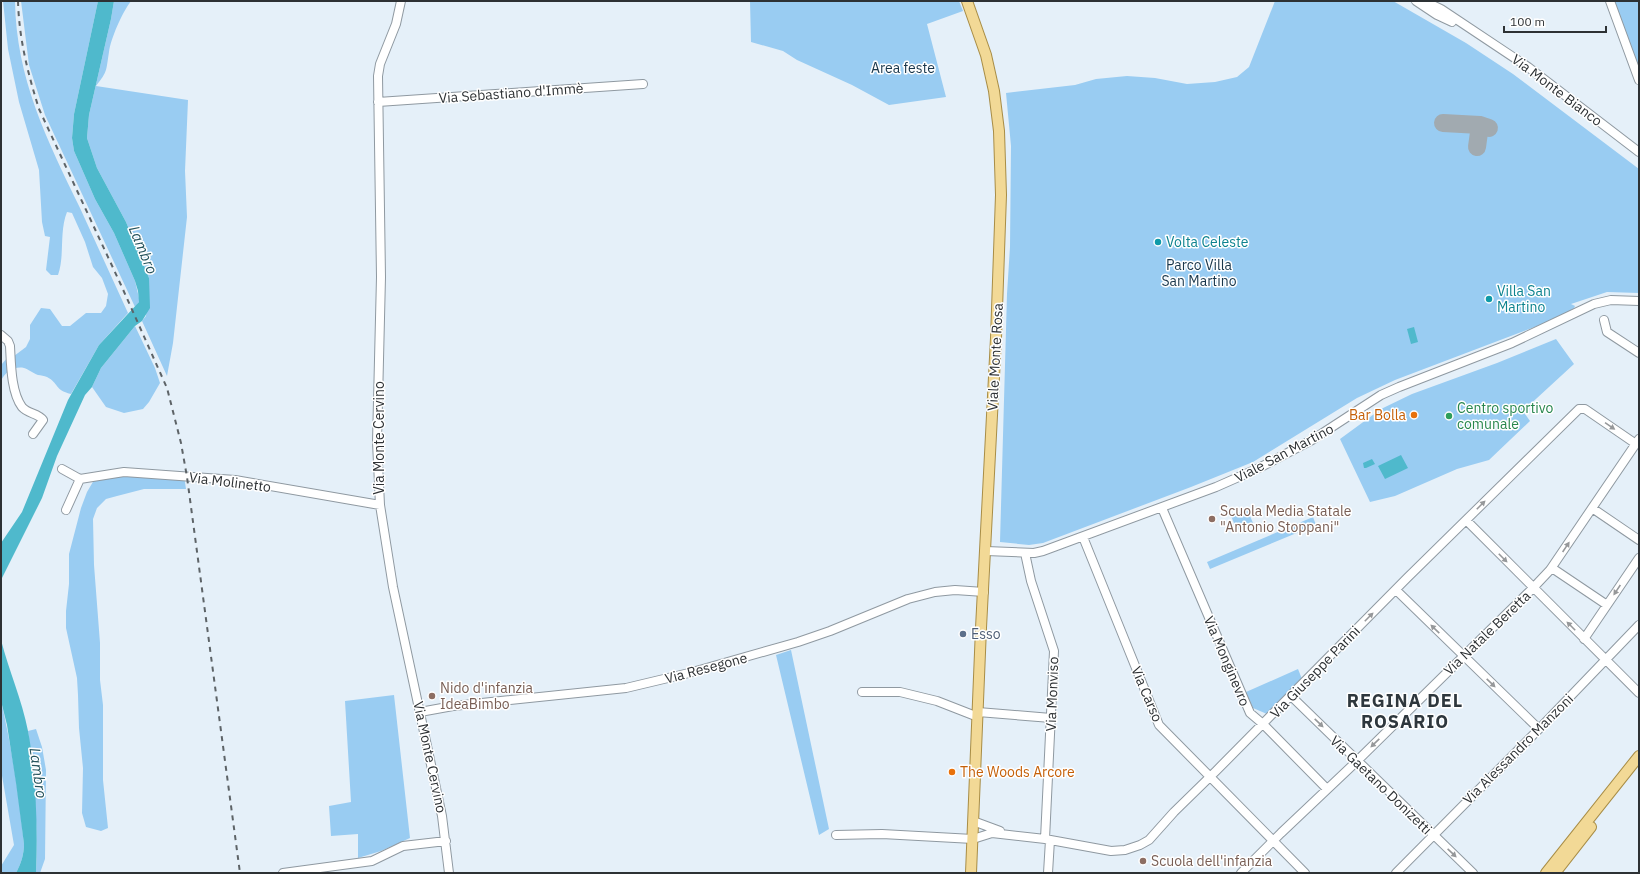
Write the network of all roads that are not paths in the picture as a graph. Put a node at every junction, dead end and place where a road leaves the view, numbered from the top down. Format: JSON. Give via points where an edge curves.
{"nodes":[{"id":1,"x":401,"y":1,"type":"edge"},
{"id":2,"x":967,"y":1,"type":"edge"},
{"id":3,"x":1416,"y":1,"type":"edge"},
{"id":4,"x":1424,"y":1,"type":"edge"},
{"id":5,"x":1610,"y":1,"type":"edge"},
{"id":6,"x":1473,"y":31,"type":"junction"},
{"id":7,"x":1639,"y":80,"type":"edge"},
{"id":8,"x":644,"y":84,"type":"dead end"},
{"id":9,"x":378,"y":102,"type":"junction"},
{"id":10,"x":1639,"y":152,"type":"edge"},
{"id":11,"x":1639,"y":301,"type":"edge"},
{"id":12,"x":1604,"y":320,"type":"dead end"},
{"id":13,"x":1,"y":335,"type":"edge"},
{"id":14,"x":1639,"y":353,"type":"edge"},
{"id":15,"x":33,"y":434,"type":"dead end"},
{"id":16,"x":1637,"y":441,"type":"edge"},
{"id":17,"x":62,"y":469,"type":"dead end"},
{"id":18,"x":80,"y":479,"type":"junction"},
{"id":19,"x":380,"y":506,"type":"junction"},
{"id":20,"x":1162,"y":508,"type":"junction"},
{"id":21,"x":1592,"y":508,"type":"junction"},
{"id":22,"x":66,"y":510,"type":"dead end"},
{"id":23,"x":1466,"y":520,"type":"junction"},
{"id":24,"x":1083,"y":536,"type":"junction"},
{"id":25,"x":1639,"y":540,"type":"edge"},
{"id":26,"x":986,"y":551,"type":"junction"},
{"id":27,"x":1025,"y":553,"type":"junction"},
{"id":28,"x":1639,"y":558,"type":"edge"},
{"id":29,"x":1552,"y":568,"type":"junction"},
{"id":30,"x":1533,"y":588,"type":"junction"},
{"id":31,"x":1396,"y":590,"type":"junction"},
{"id":32,"x":984,"y":592,"type":"junction"},
{"id":33,"x":1607,"y":605,"type":"junction"},
{"id":34,"x":1639,"y":625,"type":"edge"},
{"id":35,"x":1584,"y":639,"type":"junction"},
{"id":36,"x":1463,"y":656,"type":"junction"},
{"id":37,"x":1606,"y":660,"type":"junction"},
{"id":38,"x":862,"y":692,"type":"dead end"},
{"id":39,"x":1639,"y":693,"type":"edge"},
{"id":40,"x":1290,"y":696,"type":"junction"},
{"id":41,"x":420,"y":712,"type":"junction"},
{"id":42,"x":978,"y":714,"type":"junction"},
{"id":43,"x":1051,"y":718,"type":"junction"},
{"id":44,"x":1263,"y":724,"type":"junction"},
{"id":45,"x":1539,"y":729,"type":"junction"},
{"id":46,"x":1639,"y":756,"type":"edge"},
{"id":47,"x":1357,"y":761,"type":"junction"},
{"id":48,"x":1639,"y":764,"type":"edge"},
{"id":49,"x":1210,"y":778,"type":"junction"},
{"id":50,"x":1327,"y":789,"type":"junction"},
{"id":51,"x":974,"y":821,"type":"junction"},
{"id":52,"x":836,"y":834,"type":"dead end"},
{"id":53,"x":1010,"y":835,"type":"junction"},
{"id":54,"x":1433,"y":835,"type":"junction"},
{"id":55,"x":973,"y":839,"type":"junction"},
{"id":56,"x":1047,"y":839,"type":"junction"},
{"id":57,"x":446,"y":841,"type":"junction"},
{"id":58,"x":1272,"y":841,"type":"junction"},
{"id":59,"x":283,"y":873,"type":"edge"},
{"id":60,"x":449,"y":873,"type":"edge"},
{"id":61,"x":971,"y":873,"type":"edge"},
{"id":62,"x":1048,"y":873,"type":"edge"},
{"id":63,"x":1241,"y":873,"type":"edge"},
{"id":64,"x":1305,"y":873,"type":"edge"},
{"id":65,"x":1396,"y":873,"type":"edge"},
{"id":66,"x":1473,"y":873,"type":"edge"},
{"id":67,"x":1546,"y":873,"type":"edge"},
{"id":68,"x":1555,"y":873,"type":"edge"}],
"edges":[{"from":1,"to":9,"type":"street","name":"Via Monte Cervino","via":[[393,35],[380,64]]},
{"from":2,"to":26,"type":"main road","name":"Viale Monte Rosa","via":[[991,74],[1001,155],[999,280]]},
{"from":3,"to":6,"type":"street","name":"Via Monte Bianco","via":[[1437,15]]},
{"from":4,"to":6,"type":"street","name":"Via Monte Bianco","via":[[1441,9]]},
{"from":5,"to":7,"type":"street"},
{"from":6,"to":10,"type":"street","name":"Via Monte Bianco","via":[[1528,67]]},
{"from":8,"to":9,"type":"street","name":"Via Sebastiano d'Immè"},
{"from":9,"to":19,"type":"street","name":"Via Monte Cervino","via":[[381,278],[377,442]]},
{"from":11,"to":20,"type":"street","name":"Viale San Martino","via":[[1611,300],[1594,304],[1512,343],[1399,387],[1381,395],[1335,426],[1259,468]]},
{"from":12,"to":14,"type":"street","via":[[1607,332]]},
{"from":13,"to":15,"type":"street","via":[[10,346],[13,382],[18,399],[26,410],[43,420]]},
{"from":16,"to":21,"type":"street","name":"Via Natale Beretta"},
{"from":23,"to":16,"type":"street","name":"Via Giuseppe Parini","one_way":true,"via":[[1579,408],[1585,409]]},
{"from":17,"to":18,"type":"street"},
{"from":18,"to":19,"type":"street","name":"Via Molinetto","via":[[124,472],[235,480]]},
{"from":18,"to":22,"type":"street"},
{"from":19,"to":41,"type":"street","name":"Via Monte Cervino","via":[[393,587]]},
{"from":20,"to":24,"type":"street","name":"Viale San Martino"},
{"from":20,"to":44,"type":"street","name":"Via Monginevro","via":[[1250,713]]},
{"from":21,"to":25,"type":"street"},
{"from":29,"to":21,"type":"street","name":"Via Natale Beretta","one_way":true},
{"from":23,"to":30,"type":"street","one_way":true},
{"from":23,"to":31,"type":"street","name":"Via Giuseppe Parini"},
{"from":24,"to":27,"type":"street","name":"Viale San Martino","via":[[1043,551]]},
{"from":24,"to":49,"type":"street","name":"Via Carso","via":[[1159,725]]},
{"from":26,"to":27,"type":"street","name":"Viale San Martino"},
{"from":26,"to":32,"type":"main road","name":"Viale Monte Rosa"},
{"from":27,"to":43,"type":"street","name":"Via Monviso","via":[[1031,581],[1054,651]]},
{"from":28,"to":33,"type":"street","one_way":true},
{"from":29,"to":30,"type":"street","name":"Via Natale Beretta"},
{"from":29,"to":33,"type":"street"},
{"from":35,"to":30,"type":"street","one_way":true},
{"from":30,"to":36,"type":"street","name":"Via Natale Beretta"},
{"from":36,"to":31,"type":"street","one_way":true},
{"from":40,"to":31,"type":"street","name":"Via Giuseppe Parini","one_way":true},
{"from":32,"to":41,"type":"street","name":"Via Resegone","via":[[955,590],[908,599],[798,642],[626,688],[453,706]]},
{"from":32,"to":42,"type":"main road","name":"Viale Monte Rosa"},
{"from":33,"to":35,"type":"street"},
{"from":34,"to":37,"type":"street","name":"Via Alessandro Manzoni"},
{"from":35,"to":37,"type":"street"},
{"from":36,"to":45,"type":"street","one_way":true},
{"from":36,"to":47,"type":"street","name":"Via Natale Beretta","one_way":true},
{"from":37,"to":39,"type":"street"},
{"from":37,"to":45,"type":"street","name":"Via Alessandro Manzoni"},
{"from":38,"to":42,"type":"street","via":[[900,692]]},
{"from":40,"to":44,"type":"street","name":"Via Giuseppe Parini"},
{"from":40,"to":47,"type":"street","name":"Via Gaetano Donizetti","one_way":true},
{"from":41,"to":57,"type":"street","name":"Via Monte Cervino"},
{"from":42,"to":43,"type":"street"},
{"from":42,"to":51,"type":"main road","name":"Viale Monte Rosa"},
{"from":43,"to":56,"type":"street","name":"Via Monviso"},
{"from":44,"to":49,"type":"street","name":"Via Giuseppe Parini"},
{"from":44,"to":50,"type":"street","name":"Via Monginevro"},
{"from":45,"to":54,"type":"street","name":"Via Alessandro Manzoni"},
{"from":46,"to":67,"type":"main road"},
{"from":47,"to":50,"type":"street","name":"Via Natale Beretta"},
{"from":47,"to":54,"type":"street","name":"Via Gaetano Donizetti"},
{"from":48,"to":68,"type":"main road"},
{"from":49,"to":56,"type":"street","name":"Via Giuseppe Parini","via":[[1174,812],[1154,836],[1140,845],[1111,851]]},
{"from":49,"to":58,"type":"street","name":"Via Carso"},
{"from":50,"to":58,"type":"street","name":"Via Natale Beretta"},
{"from":51,"to":53,"type":"street","name":"Via Giuseppe Parini"},
{"from":51,"to":55,"type":"main road","name":"Viale Monte Rosa"},
{"from":52,"to":55,"type":"street"},
{"from":53,"to":55,"type":"street","name":"Via Giuseppe Parini","via":[[992,833]]},
{"from":53,"to":56,"type":"street","name":"Via Giuseppe Parini"},
{"from":54,"to":65,"type":"street","name":"Via Alessandro Manzoni"},
{"from":54,"to":66,"type":"street","name":"Via Gaetano Donizetti","one_way":true},
{"from":55,"to":61,"type":"main road","name":"Viale Monte Rosa"},
{"from":56,"to":62,"type":"street","name":"Via Monviso"},
{"from":57,"to":59,"type":"street","via":[[403,846],[372,861]]},
{"from":57,"to":60,"type":"street","name":"Via Monte Cervino"},
{"from":58,"to":63,"type":"street","name":"Via Natale Beretta"},
{"from":58,"to":64,"type":"street","name":"Via Carso"}]}
